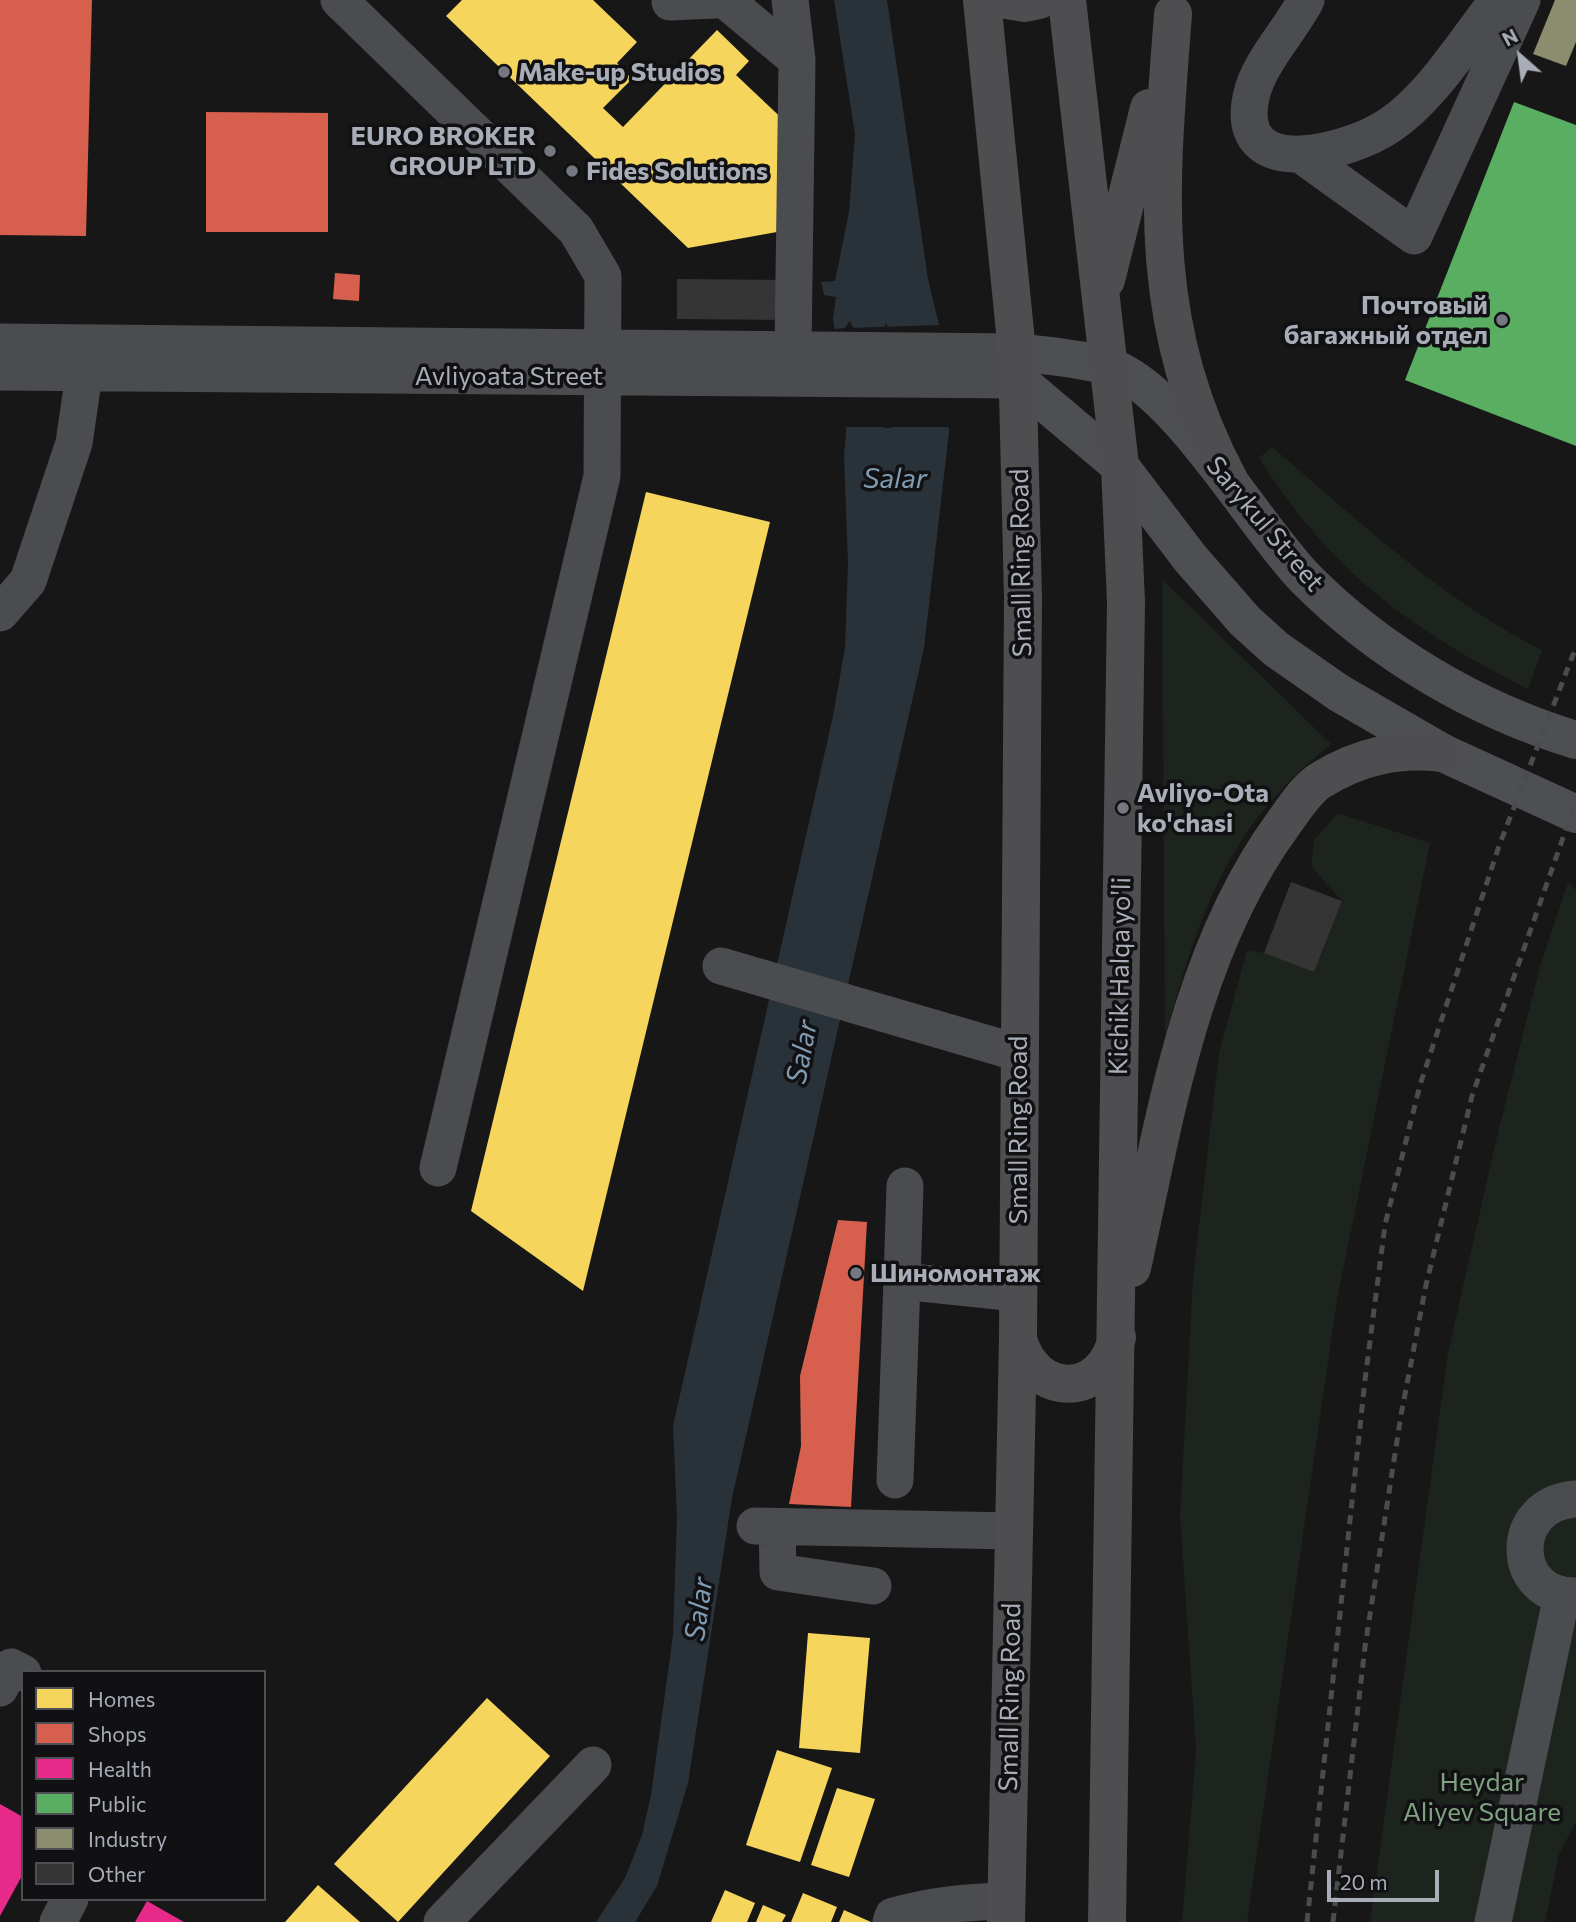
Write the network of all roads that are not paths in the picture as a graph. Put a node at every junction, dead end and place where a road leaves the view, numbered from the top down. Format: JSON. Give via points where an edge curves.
{"nodes":[{"id":1,"x":338,"y":0,"type":"edge"},
{"id":2,"x":715,"y":0,"type":"edge"},
{"id":3,"x":725,"y":0,"type":"edge"},
{"id":4,"x":790,"y":0,"type":"edge"},
{"id":5,"x":962,"y":0,"type":"edge"},
{"id":6,"x":982,"y":0,"type":"edge"},
{"id":7,"x":1007,"y":0,"type":"edge"},
{"id":8,"x":1039,"y":0,"type":"edge"},
{"id":9,"x":1068,"y":0,"type":"edge"},
{"id":10,"x":1306,"y":0,"type":"edge"},
{"id":11,"x":1498,"y":0,"type":"edge"},
{"id":12,"x":1522,"y":0,"type":"edge"},
{"id":13,"x":670,"y":1,"type":"edge"},
{"id":14,"x":1175,"y":7,"type":"edge"},
{"id":15,"x":797,"y":60,"type":"junction"},
{"id":16,"x":1300,"y":154,"type":"junction"},
{"id":17,"x":1005,"y":232,"type":"junction"},
{"id":18,"x":1100,"y":303,"type":"junction"},
{"id":19,"x":0,"y":342,"type":"edge"},
{"id":20,"x":86,"y":357,"type":"junction"},
{"id":21,"x":797,"y":359,"type":"junction"},
{"id":22,"x":602,"y":362,"type":"junction"},
{"id":23,"x":1018,"y":366,"type":"junction"},
{"id":24,"x":1108,"y":366,"type":"junction"},
{"id":25,"x":0,"y":372,"type":"edge"},
{"id":26,"x":1120,"y":466,"type":"junction"},
{"id":27,"x":1229,"y":480,"type":"junction"},
{"id":28,"x":14,"y":580,"type":"edge"},
{"id":29,"x":0,"y":613,"type":"edge"},
{"id":30,"x":0,"y":631,"type":"edge"},
{"id":31,"x":1576,"y":740,"type":"edge"},
{"id":32,"x":1443,"y":753,"type":"junction"},
{"id":33,"x":1576,"y":814,"type":"edge"},
{"id":34,"x":721,"y":965,"type":"dead end"},
{"id":35,"x":1019,"y":1053,"type":"junction"},
{"id":36,"x":438,"y":1168,"type":"dead end"},
{"id":37,"x":905,"y":1186,"type":"dead end"},
{"id":38,"x":902,"y":1281,"type":"junction"},
{"id":39,"x":1017,"y":1293,"type":"junction"},
{"id":40,"x":1018,"y":1339,"type":"junction"},
{"id":41,"x":1115,"y":1350,"type":"junction"},
{"id":42,"x":895,"y":1480,"type":"dead end"},
{"id":43,"x":1576,"y":1499,"type":"edge"},
{"id":44,"x":1013,"y":1531,"type":"junction"},
{"id":45,"x":873,"y":1586,"type":"dead end"},
{"id":46,"x":1569,"y":1596,"type":"edge"},
{"id":47,"x":21,"y":1672,"type":"edge"},
{"id":48,"x":0,"y":1688,"type":"edge"},
{"id":49,"x":593,"y":1765,"type":"dead end"},
{"id":50,"x":69,"y":1901,"type":"edge"},
{"id":51,"x":1006,"y":1912,"type":"edge"},
{"id":52,"x":58,"y":1922,"type":"edge"},
{"id":53,"x":442,"y":1922,"type":"edge"},
{"id":54,"x":891,"y":1922,"type":"edge"},
{"id":55,"x":1107,"y":1922,"type":"edge"},
{"id":56,"x":1493,"y":1922,"type":"edge"}],
"edges":[{"from":1,"to":22,"type":"street","via":[[576,230],[604,276]]},
{"from":2,"to":13,"type":"street"},
{"from":3,"to":15,"type":"street"},
{"from":4,"to":15,"type":"street"},
{"from":5,"to":17,"type":"highway"},
{"from":6,"to":17,"type":"highway","name":"Small Ring Road"},
{"from":7,"to":8,"type":"highway"},
{"from":9,"to":18,"type":"highway"},
{"from":10,"to":16,"type":"street","via":[[1259,75],[1250,108],[1260,143],[1277,153]]},
{"from":11,"to":16,"type":"street","via":[[1412,108],[1367,139],[1320,154]]},
{"from":12,"to":16,"type":"street","via":[[1414,236]]},
{"from":14,"to":18,"type":"highway"},
{"from":14,"to":27,"type":"highway","via":[[1162,195],[1168,300],[1189,392]]},
{"from":15,"to":21,"type":"street"},
{"from":17,"to":23,"type":"highway","name":"Small Ring Road"},
{"from":18,"to":24,"type":"highway","name":"Kichik Halqa yo'li"},
{"from":19,"to":20,"type":"street","name":"Avliyoata Street"},
{"from":20,"to":22,"type":"street","name":"Avliyoata Street"},
{"from":20,"to":25,"type":"street","name":"Avliyoata Street"},
{"from":20,"to":28,"type":"street","via":[[74,443]]},
{"from":21,"to":22,"type":"street","name":"Avliyoata Street"},
{"from":21,"to":23,"type":"street","name":"Avliyoata Street"},
{"from":22,"to":36,"type":"street","via":[[603,475]]},
{"from":23,"to":24,"type":"main road"},
{"from":23,"to":26,"type":"main road"},
{"from":23,"to":35,"type":"highway","name":"Small Ring Road","via":[[1023,598]]},
{"from":24,"to":26,"type":"highway","name":"Kichik Halqa yo'li"},
{"from":24,"to":27,"type":"main road","name":"Sarykul Street","via":[[1156,398]]},
{"from":26,"to":32,"type":"main road","via":[[1190,558],[1276,649],[1339,693]]},
{"from":26,"to":41,"type":"highway","name":"Kichik Halqa yo'li","via":[[1126,602]]},
{"from":27,"to":31,"type":"main road","name":"Sarykul Street","via":[[1303,576],[1387,647],[1464,695]]},
{"from":28,"to":29,"type":"street"},
{"from":28,"to":30,"type":"street"},
{"from":32,"to":33,"type":"main road"},
{"from":32,"to":41,"type":"highway","via":[[1381,753],[1319,781],[1271,840],[1250,875],[1201,992],[1171,1093]]},
{"from":34,"to":35,"type":"street"},
{"from":35,"to":39,"type":"highway","name":"Small Ring Road"},
{"from":37,"to":38,"type":"street"},
{"from":38,"to":39,"type":"street"},
{"from":38,"to":42,"type":"street"},
{"from":39,"to":40,"type":"highway","name":"Small Ring Road"},
{"from":40,"to":41,"type":"highway","via":[[1032,1369],[1061,1384],[1094,1376]]},
{"from":40,"to":44,"type":"highway","name":"Small Ring Road"},
{"from":41,"to":55,"type":"highway"},
{"from":43,"to":46,"type":"street","via":[[1559,1501],[1533,1520],[1524,1552],[1537,1582]]},
{"from":44,"to":45,"type":"street","via":[[766,1526],[778,1572]]},
{"from":44,"to":51,"type":"highway","name":"Small Ring Road"},
{"from":46,"to":56,"type":"street"},
{"from":47,"to":48,"type":"street","via":[[11,1667]]},
{"from":49,"to":53,"type":"street"},
{"from":50,"to":52,"type":"street"},
{"from":51,"to":54,"type":"street","via":[[931,1905],[893,1916]]}]}
